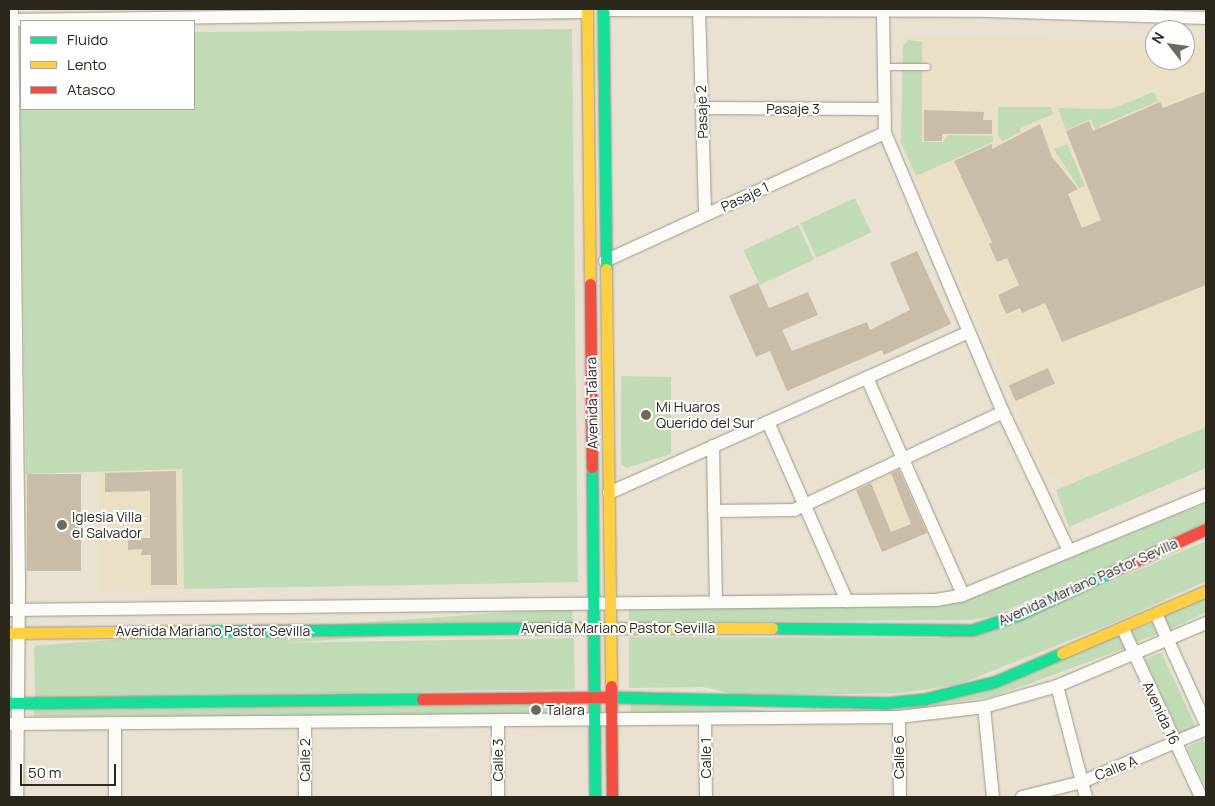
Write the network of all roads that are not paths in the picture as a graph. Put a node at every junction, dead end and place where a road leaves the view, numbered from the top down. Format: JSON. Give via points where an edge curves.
{"nodes":[{"id":1,"x":604,"y":9,"type":"edge"},
{"id":2,"x":699,"y":9,"type":"edge"},
{"id":3,"x":883,"y":9,"type":"edge"},
{"id":4,"x":587,"y":10,"type":"edge"},
{"id":5,"x":987,"y":10,"type":"edge"},
{"id":6,"x":489,"y":11,"type":"edge"},
{"id":7,"x":299,"y":13,"type":"edge"},
{"id":8,"x":12,"y":14,"type":"edge"},
{"id":9,"x":209,"y":14,"type":"edge"},
{"id":10,"x":1206,"y":18,"type":"edge"},
{"id":11,"x":884,"y":67,"type":"junction"},
{"id":12,"x":927,"y":67,"type":"dead end"},
{"id":13,"x":702,"y":108,"type":"junction"},
{"id":14,"x":884,"y":109,"type":"junction"},
{"id":15,"x":885,"y":133,"type":"junction"},
{"id":16,"x":11,"y":157,"type":"edge"},
{"id":17,"x":705,"y":215,"type":"junction"},
{"id":18,"x":605,"y":261,"type":"junction"},
{"id":19,"x":969,"y":332,"type":"junction"},
{"id":20,"x":867,"y":378,"type":"junction"},
{"id":21,"x":1004,"y":412,"type":"junction"},
{"id":22,"x":768,"y":422,"type":"junction"},
{"id":23,"x":713,"y":446,"type":"junction"},
{"id":24,"x":903,"y":459,"type":"junction"},
{"id":25,"x":609,"y":493,"type":"junction"},
{"id":26,"x":1206,"y":495,"type":"edge"},
{"id":27,"x":807,"y":504,"type":"junction"},
{"id":28,"x":714,"y":511,"type":"junction"},
{"id":29,"x":1206,"y":529,"type":"edge"},
{"id":30,"x":1069,"y":551,"type":"junction"},
{"id":31,"x":1206,"y":591,"type":"edge"},
{"id":32,"x":963,"y":595,"type":"junction"},
{"id":33,"x":847,"y":601,"type":"junction"},
{"id":34,"x":716,"y":602,"type":"junction"},
{"id":35,"x":593,"y":605,"type":"junction"},
{"id":36,"x":610,"y":605,"type":"junction"},
{"id":37,"x":14,"y":610,"type":"edge"},
{"id":38,"x":1156,"y":614,"type":"junction"},
{"id":39,"x":1206,"y":623,"type":"edge"},
{"id":40,"x":594,"y":628,"type":"junction"},
{"id":41,"x":611,"y":628,"type":"junction"},
{"id":42,"x":1122,"y":628,"type":"junction"},
{"id":43,"x":14,"y":632,"type":"edge"},
{"id":44,"x":1168,"y":641,"type":"junction"},
{"id":45,"x":1134,"y":655,"type":"junction"},
{"id":46,"x":1057,"y":686,"type":"junction"},
{"id":47,"x":610,"y":697,"type":"junction"},
{"id":48,"x":594,"y":698,"type":"junction"},
{"id":49,"x":13,"y":703,"type":"edge"},
{"id":50,"x":984,"y":707,"type":"junction"},
{"id":51,"x":899,"y":717,"type":"junction"},
{"id":52,"x":705,"y":719,"type":"junction"},
{"id":53,"x":610,"y":720,"type":"junction"},
{"id":54,"x":594,"y":721,"type":"junction"},
{"id":55,"x":498,"y":722,"type":"junction"},
{"id":56,"x":305,"y":723,"type":"junction"},
{"id":57,"x":13,"y":724,"type":"edge"},
{"id":58,"x":115,"y":724,"type":"junction"},
{"id":59,"x":1206,"y":724,"type":"edge"},
{"id":60,"x":1206,"y":729,"type":"edge"},
{"id":61,"x":1176,"y":744,"type":"junction"},
{"id":62,"x":1082,"y":782,"type":"junction"},
{"id":63,"x":17,"y":797,"type":"edge"},
{"id":64,"x":115,"y":797,"type":"edge"},
{"id":65,"x":305,"y":797,"type":"edge"},
{"id":66,"x":498,"y":797,"type":"edge"},
{"id":67,"x":595,"y":797,"type":"edge"},
{"id":68,"x":612,"y":797,"type":"edge"},
{"id":69,"x":706,"y":797,"type":"edge"},
{"id":70,"x":900,"y":797,"type":"edge"},
{"id":71,"x":993,"y":797,"type":"edge"},
{"id":72,"x":1022,"y":797,"type":"edge"},
{"id":73,"x":1086,"y":797,"type":"edge"},
{"id":74,"x":1201,"y":797,"type":"edge"}],
"edges":[{"from":1,"to":2,"type":"street"},
{"from":1,"to":18,"type":"main road","name":"Avenida Talara"},
{"from":2,"to":3,"type":"street"},
{"from":2,"to":13,"type":"street","name":"Pasaje 2"},
{"from":3,"to":5,"type":"street"},
{"from":3,"to":11,"type":"street"},
{"from":4,"to":6,"type":"street"},
{"from":4,"to":35,"type":"main road","name":"Avenida Talara"},
{"from":5,"to":10,"type":"street"},
{"from":6,"to":7,"type":"street"},
{"from":7,"to":9,"type":"street"},
{"from":8,"to":9,"type":"street"},
{"from":8,"to":16,"type":"street"},
{"from":11,"to":12,"type":"lane"},
{"from":11,"to":14,"type":"street"},
{"from":13,"to":14,"type":"street","name":"Pasaje 3"},
{"from":13,"to":17,"type":"street","name":"Pasaje 2"},
{"from":14,"to":15,"type":"street"},
{"from":15,"to":17,"type":"street","name":"Pasaje 1"},
{"from":15,"to":19,"type":"street"},
{"from":16,"to":37,"type":"street"},
{"from":17,"to":18,"type":"street","name":"Pasaje 1"},
{"from":18,"to":25,"type":"main road","name":"Avenida Talara"},
{"from":19,"to":20,"type":"street"},
{"from":19,"to":21,"type":"street"},
{"from":20,"to":22,"type":"street"},
{"from":20,"to":24,"type":"street"},
{"from":21,"to":24,"type":"street"},
{"from":21,"to":30,"type":"street"},
{"from":22,"to":23,"type":"street"},
{"from":22,"to":27,"type":"street"},
{"from":23,"to":25,"type":"street"},
{"from":23,"to":28,"type":"street"},
{"from":24,"to":27,"type":"street"},
{"from":24,"to":32,"type":"street"},
{"from":25,"to":36,"type":"main road","name":"Avenida Talara"},
{"from":26,"to":30,"type":"street","name":"Avenida Mariano Pastor Sevilla"},
{"from":27,"to":28,"type":"street","via":[[794,510]]},
{"from":27,"to":33,"type":"street"},
{"from":28,"to":34,"type":"street"},
{"from":29,"to":41,"type":"main road","name":"Avenida Mariano Pastor Sevilla","via":[[1018,615],[972,630]]},
{"from":30,"to":32,"type":"street","name":"Avenida Mariano Pastor Sevilla"},
{"from":31,"to":38,"type":"main road"},
{"from":32,"to":33,"type":"street","name":"Avenida Mariano Pastor Sevilla","via":[[936,600]]},
{"from":33,"to":34,"type":"street","name":"Avenida Mariano Pastor Sevilla"},
{"from":34,"to":36,"type":"street","name":"Avenida Mariano Pastor Sevilla"},
{"from":35,"to":36,"type":"street","name":"Avenida Mariano Pastor Sevilla"},
{"from":35,"to":37,"type":"street","name":"Avenida Mariano Pastor Sevilla"},
{"from":35,"to":40,"type":"main road","name":"Avenida Talara"},
{"from":36,"to":41,"type":"main road","name":"Avenida Talara"},
{"from":37,"to":43,"type":"street"},
{"from":38,"to":42,"type":"main road"},
{"from":38,"to":44,"type":"street"},
{"from":39,"to":44,"type":"street"},
{"from":40,"to":41,"type":"main road","name":"Avenida Mariano Pastor Sevilla"},
{"from":40,"to":43,"type":"main road","name":"Avenida Mariano Pastor Sevilla"},
{"from":40,"to":48,"type":"main road","name":"Avenida Talara"},
{"from":41,"to":47,"type":"main road","name":"Avenida Talara"},
{"from":42,"to":45,"type":"street","name":"Avenida 16"},
{"from":42,"to":47,"type":"main road","via":[[994,682],[924,699],[885,703],[748,703]]},
{"from":43,"to":49,"type":"street"},
{"from":44,"to":45,"type":"street"},
{"from":44,"to":59,"type":"street"},
{"from":45,"to":46,"type":"street"},
{"from":45,"to":61,"type":"street","name":"Avenida 16"},
{"from":46,"to":50,"type":"street"},
{"from":46,"to":62,"type":"street"},
{"from":47,"to":48,"type":"main road"},
{"from":47,"to":53,"type":"main road","name":"Avenida Talara"},
{"from":48,"to":49,"type":"main road"},
{"from":48,"to":54,"type":"main road","name":"Avenida Talara"},
{"from":49,"to":57,"type":"street"},
{"from":50,"to":51,"type":"street"},
{"from":50,"to":71,"type":"street"},
{"from":51,"to":52,"type":"street"},
{"from":51,"to":70,"type":"street","name":"Calle 6"},
{"from":52,"to":53,"type":"street"},
{"from":52,"to":69,"type":"street","name":"Calle 1"},
{"from":53,"to":54,"type":"street"},
{"from":53,"to":68,"type":"main road","name":"Avenida Talara"},
{"from":54,"to":55,"type":"street"},
{"from":54,"to":67,"type":"main road","name":"Avenida Talara"},
{"from":55,"to":56,"type":"street"},
{"from":55,"to":66,"type":"street","name":"Calle 3"},
{"from":56,"to":58,"type":"street"},
{"from":56,"to":65,"type":"street","name":"Calle 2"},
{"from":57,"to":58,"type":"street"},
{"from":57,"to":63,"type":"street"},
{"from":58,"to":64,"type":"street"},
{"from":60,"to":61,"type":"street","name":"Calle A"},
{"from":61,"to":62,"type":"street","name":"Calle A"},
{"from":61,"to":74,"type":"street","name":"Avenida 16"},
{"from":62,"to":72,"type":"street","name":"Calle A"},
{"from":62,"to":73,"type":"street"}]}
